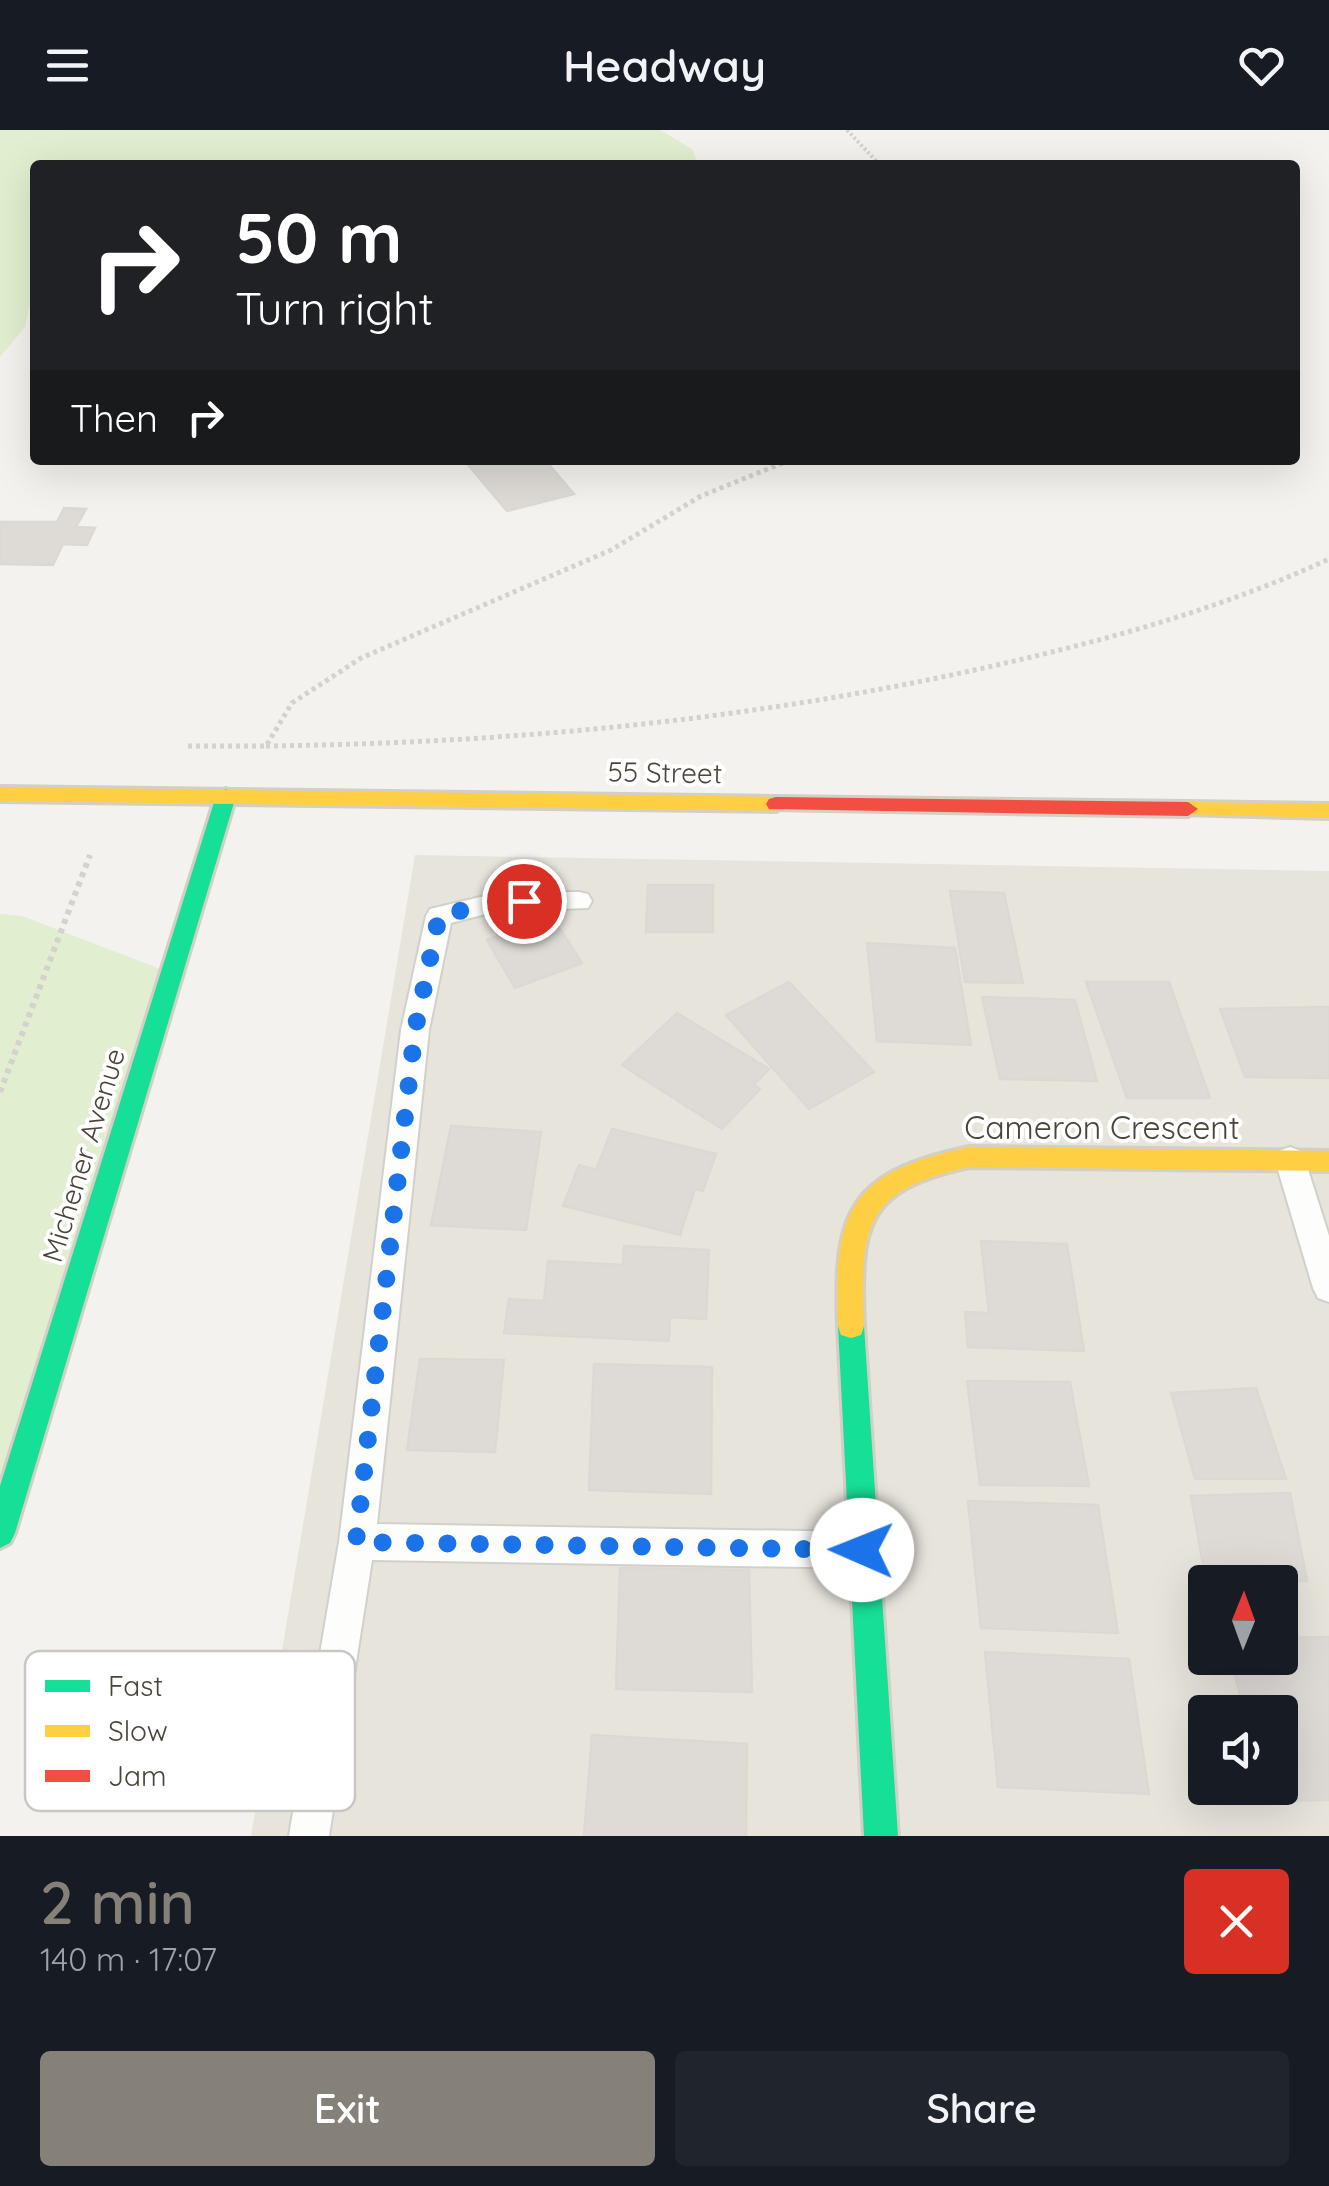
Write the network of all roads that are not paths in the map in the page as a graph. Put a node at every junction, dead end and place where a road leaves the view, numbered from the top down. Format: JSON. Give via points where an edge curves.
{"nodes":[{"id":1,"x":0,"y":794,"type":"edge"},
{"id":2,"x":226,"y":796,"type":"junction"},
{"id":3,"x":1329,"y":811,"type":"edge"},
{"id":4,"x":579,"y":901,"type":"dead end"},
{"id":5,"x":1290,"y":1160,"type":"junction"},
{"id":6,"x":1329,"y":1160,"type":"edge"},
{"id":7,"x":1329,"y":1288,"type":"edge"},
{"id":8,"x":0,"y":1533,"type":"edge"},
{"id":9,"x":356,"y":1542,"type":"junction"},
{"id":10,"x":862,"y":1550,"type":"junction"},
{"id":11,"x":339,"y":1651,"type":"edge"},
{"id":12,"x":313,"y":1811,"type":"edge"},
{"id":13,"x":309,"y":1836,"type":"edge"},
{"id":14,"x":881,"y":1836,"type":"edge"}],
"edges":[{"from":1,"to":2,"type":"street","name":"55 Street"},
{"from":2,"to":3,"type":"street","name":"55 Street"},
{"from":2,"to":8,"type":"street","name":"Michener Avenue"},
{"from":4,"to":9,"type":"lane","via":[[497,902],[439,916],[415,1030]]},
{"from":5,"to":6,"type":"street","name":"Cameron Crescent"},
{"from":5,"to":7,"type":"lane"},
{"from":5,"to":10,"type":"street","name":"Cameron Crescent","via":[[968,1157],[932,1162],[879,1186],[851,1241],[848,1280]]},
{"from":9,"to":10,"type":"lane"},
{"from":9,"to":11,"type":"lane"},
{"from":10,"to":14,"type":"street","name":"Cameron Crescent"},
{"from":12,"to":13,"type":"lane"}]}
